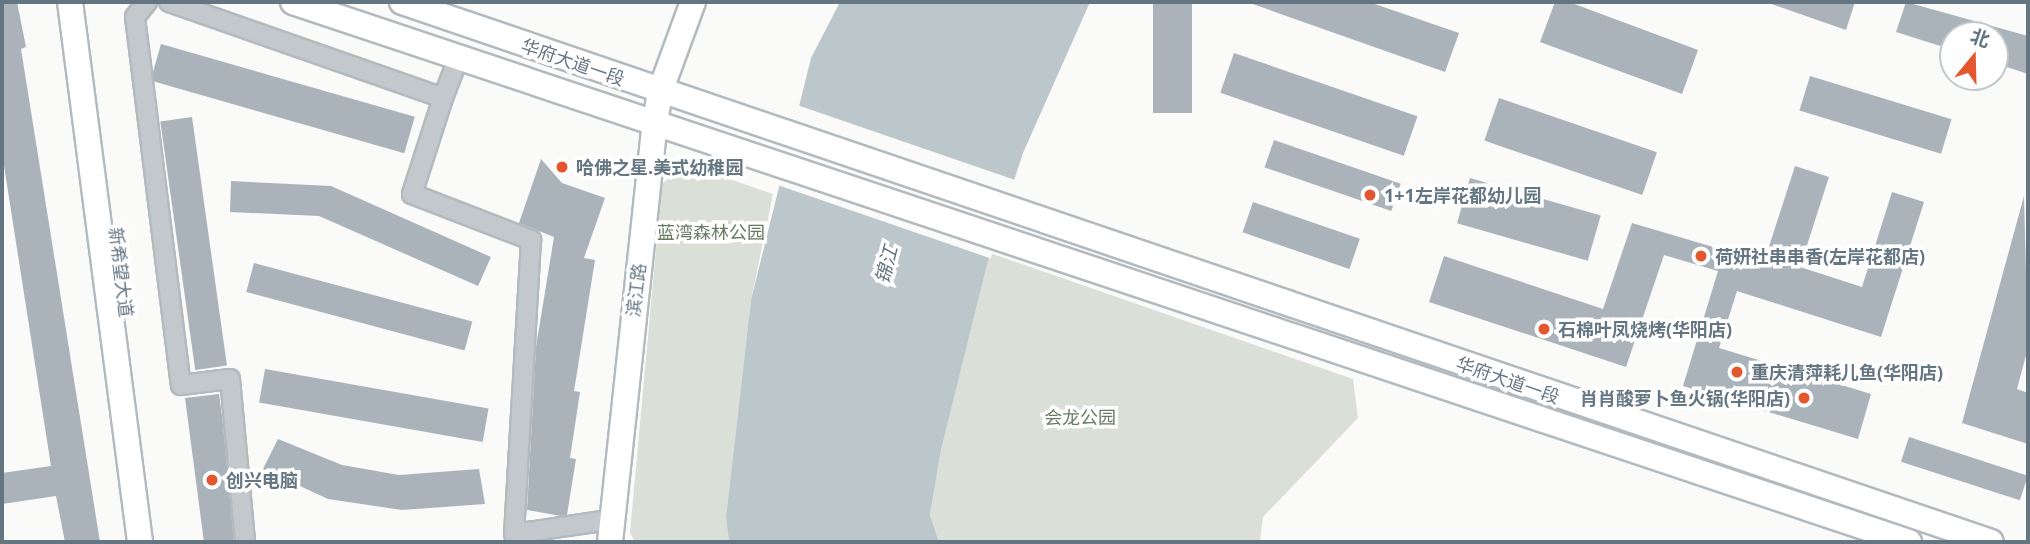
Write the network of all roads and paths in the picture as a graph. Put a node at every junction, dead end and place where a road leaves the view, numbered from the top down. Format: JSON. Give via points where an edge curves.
{"nodes":[{"id":1,"x":69,"y":2,"type":"edge"},
{"id":2,"x":87,"y":2,"type":"edge"},
{"id":3,"x":147,"y":2,"type":"edge"},
{"id":4,"x":169,"y":2,"type":"edge"},
{"id":5,"x":293,"y":2,"type":"edge"},
{"id":6,"x":402,"y":2,"type":"edge"},
{"id":7,"x":693,"y":2,"type":"edge"},
{"id":8,"x":459,"y":56,"type":"junction"},
{"id":9,"x":660,"y":92,"type":"junction"},
{"id":10,"x":443,"y":98,"type":"junction"},
{"id":11,"x":655,"y":123,"type":"junction"},
{"id":12,"x":609,"y":531,"type":"edge"},
{"id":13,"x":513,"y":538,"type":"edge"},
{"id":14,"x":140,"y":542,"type":"edge"},
{"id":15,"x":155,"y":542,"type":"edge"},
{"id":16,"x":245,"y":542,"type":"edge"},
{"id":17,"x":1909,"y":542,"type":"edge"},
{"id":18,"x":1991,"y":542,"type":"edge"}],
"edges":[{"from":1,"to":14,"type":"main road"},
{"from":2,"to":15,"type":"main road","name":"新希望大道"},
{"from":3,"to":16,"type":"street","via":[[135,16],[181,385],[230,379]]},
{"from":4,"to":10,"type":"street"},
{"from":5,"to":8,"type":"main road"},
{"from":6,"to":9,"type":"main road","name":"华府大道一段"},
{"from":7,"to":9,"type":"main road","name":"滨江路"},
{"from":8,"to":10,"type":"street"},
{"from":8,"to":11,"type":"main road"},
{"from":9,"to":11,"type":"main road","name":"滨江路"},
{"from":9,"to":18,"type":"main road","name":"华府大道一段"},
{"from":10,"to":13,"type":"street","via":[[412,194],[531,240]]},
{"from":11,"to":12,"type":"main road","name":"滨江路"},
{"from":11,"to":17,"type":"main road"},
{"from":12,"to":13,"type":"street"}]}
